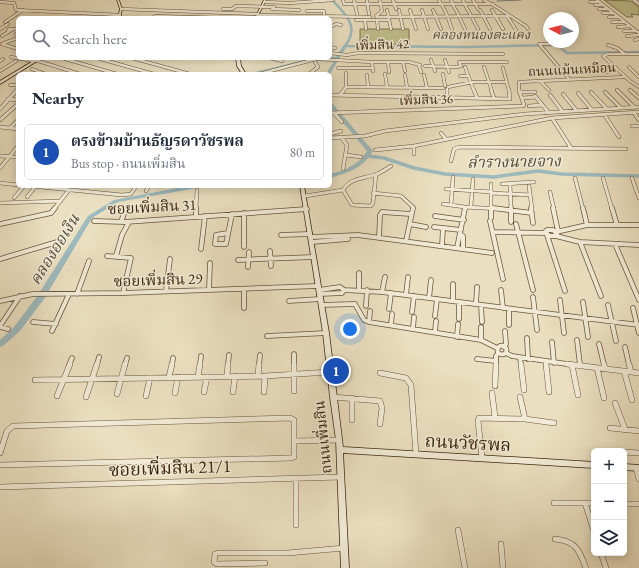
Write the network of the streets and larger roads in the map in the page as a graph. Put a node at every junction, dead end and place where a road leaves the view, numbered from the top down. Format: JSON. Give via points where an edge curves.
{"nodes":[{"id":1,"x":10,"y":0,"type":"edge"},
{"id":2,"x":118,"y":0,"type":"edge"},
{"id":3,"x":333,"y":0,"type":"edge"},
{"id":4,"x":343,"y":0,"type":"edge"},
{"id":5,"x":354,"y":0,"type":"edge"},
{"id":6,"x":367,"y":0,"type":"edge"},
{"id":7,"x":380,"y":0,"type":"edge"},
{"id":8,"x":393,"y":0,"type":"edge"},
{"id":9,"x":405,"y":0,"type":"edge"},
{"id":10,"x":417,"y":0,"type":"edge"},
{"id":11,"x":428,"y":0,"type":"edge"},
{"id":12,"x":439,"y":0,"type":"edge"},
{"id":13,"x":451,"y":0,"type":"edge"},
{"id":14,"x":462,"y":0,"type":"edge"},
{"id":15,"x":473,"y":0,"type":"edge"},
{"id":16,"x":634,"y":0,"type":"edge"},
{"id":17,"x":264,"y":1,"type":"edge"},
{"id":18,"x":328,"y":1,"type":"edge"},
{"id":19,"x":598,"y":1,"type":"edge"},
{"id":20,"x":0,"y":2,"type":"edge"},
{"id":21,"x":308,"y":2,"type":"junction"},
{"id":22,"x":590,"y":2,"type":"dead end"},
{"id":23,"x":7,"y":3,"type":"junction"},
{"id":24,"x":355,"y":4,"type":"junction"},
{"id":25,"x":368,"y":4,"type":"junction"},
{"id":26,"x":381,"y":4,"type":"junction"},
{"id":27,"x":395,"y":4,"type":"junction"},
{"id":28,"x":406,"y":4,"type":"junction"},
{"id":29,"x":419,"y":4,"type":"junction"},
{"id":30,"x":430,"y":4,"type":"junction"},
{"id":31,"x":441,"y":4,"type":"junction"},
{"id":32,"x":453,"y":4,"type":"junction"},
{"id":33,"x":464,"y":4,"type":"junction"},
{"id":34,"x":475,"y":4,"type":"junction"},
{"id":35,"x":486,"y":4,"type":"junction"},
{"id":36,"x":639,"y":4,"type":"edge"},
{"id":37,"x":595,"y":5,"type":"dead end"},
{"id":38,"x":604,"y":5,"type":"junction"},
{"id":39,"x":274,"y":7,"type":"dead end"},
{"id":40,"x":69,"y":8,"type":"dead end"},
{"id":41,"x":261,"y":8,"type":"junction"},
{"id":42,"x":121,"y":9,"type":"junction"},
{"id":43,"x":223,"y":9,"type":"dead end"},
{"id":44,"x":599,"y":9,"type":"dead end"},
{"id":45,"x":608,"y":9,"type":"junction"},
{"id":46,"x":23,"y":10,"type":"junction"},
{"id":47,"x":77,"y":10,"type":"dead end"},
{"id":48,"x":90,"y":10,"type":"dead end"},
{"id":49,"x":299,"y":10,"type":"dead end"},
{"id":50,"x":387,"y":10,"type":"dead end"},
{"id":51,"x":162,"y":11,"type":"junction"},
{"id":52,"x":314,"y":11,"type":"junction"},
{"id":53,"x":65,"y":12,"type":"junction"},
{"id":54,"x":154,"y":12,"type":"dead end"},
{"id":55,"x":74,"y":13,"type":"junction"},
{"id":56,"x":603,"y":13,"type":"dead end"},
{"id":57,"x":613,"y":13,"type":"junction"},
{"id":58,"x":88,"y":14,"type":"junction"},
{"id":59,"x":109,"y":16,"type":"edge"},
{"id":60,"x":119,"y":16,"type":"edge"},
{"id":61,"x":155,"y":16,"type":"edge"},
{"id":62,"x":172,"y":16,"type":"edge"},
{"id":63,"x":257,"y":16,"type":"edge"},
{"id":64,"x":358,"y":16,"type":"junction"},
{"id":65,"x":370,"y":16,"type":"junction"},
{"id":66,"x":388,"y":16,"type":"junction"},
{"id":67,"x":400,"y":16,"type":"junction"},
{"id":68,"x":412,"y":16,"type":"junction"},
{"id":69,"x":424,"y":16,"type":"junction"},
{"id":70,"x":436,"y":16,"type":"junction"},
{"id":71,"x":447,"y":16,"type":"junction"},
{"id":72,"x":460,"y":16,"type":"junction"},
{"id":73,"x":472,"y":16,"type":"junction"},
{"id":74,"x":483,"y":16,"type":"junction"},
{"id":75,"x":495,"y":16,"type":"junction"},
{"id":76,"x":509,"y":16,"type":"junction"},
{"id":77,"x":376,"y":17,"type":"junction"},
{"id":78,"x":609,"y":17,"type":"dead end"},
{"id":79,"x":618,"y":17,"type":"junction"},
{"id":80,"x":356,"y":20,"type":"dead end"},
{"id":81,"x":365,"y":20,"type":"junction"},
{"id":82,"x":389,"y":20,"type":"junction"},
{"id":83,"x":612,"y":22,"type":"dead end"},
{"id":84,"x":624,"y":22,"type":"junction"},
{"id":85,"x":341,"y":25,"type":"dead end"},
{"id":86,"x":332,"y":26,"type":"edge"},
{"id":87,"x":630,"y":26,"type":"junction"},
{"id":88,"x":16,"y":27,"type":"edge"},
{"id":89,"x":618,"y":27,"type":"dead end"},
{"id":90,"x":0,"y":29,"type":"edge"},
{"id":91,"x":366,"y":29,"type":"dead end"},
{"id":92,"x":378,"y":29,"type":"dead end"},
{"id":93,"x":391,"y":29,"type":"dead end"},
{"id":94,"x":403,"y":29,"type":"dead end"},
{"id":95,"x":416,"y":29,"type":"dead end"},
{"id":96,"x":428,"y":29,"type":"dead end"},
{"id":97,"x":440,"y":29,"type":"dead end"},
{"id":98,"x":452,"y":29,"type":"dead end"},
{"id":99,"x":465,"y":29,"type":"dead end"},
{"id":100,"x":478,"y":29,"type":"dead end"},
{"id":101,"x":490,"y":29,"type":"dead end"},
{"id":102,"x":503,"y":29,"type":"dead end"},
{"id":103,"x":528,"y":29,"type":"dead end"},
{"id":104,"x":9,"y":30,"type":"junction"},
{"id":105,"x":516,"y":30,"type":"dead end"},
{"id":106,"x":636,"y":30,"type":"junction"},
{"id":107,"x":624,"y":31,"type":"dead end"},
{"id":108,"x":639,"y":34,"type":"edge"},
{"id":109,"x":2,"y":36,"type":"dead end"},
{"id":110,"x":627,"y":36,"type":"dead end"},
{"id":111,"x":10,"y":38,"type":"dead end"},
{"id":112,"x":16,"y":38,"type":"edge"},
{"id":113,"x":16,"y":39,"type":"edge"},
{"id":114,"x":635,"y":40,"type":"dead end"},
{"id":115,"x":639,"y":40,"type":"edge"},
{"id":116,"x":1,"y":44,"type":"edge"},
{"id":117,"x":543,"y":45,"type":"edge"},
{"id":118,"x":608,"y":45,"type":"dead end"},
{"id":119,"x":332,"y":47,"type":"edge"},
{"id":120,"x":16,"y":48,"type":"edge"},
{"id":121,"x":335,"y":48,"type":"dead end"},
{"id":122,"x":332,"y":53,"type":"edge"},
{"id":123,"x":624,"y":53,"type":"junction"},
{"id":124,"x":503,"y":54,"type":"dead end"},
{"id":125,"x":639,"y":54,"type":"edge"},
{"id":126,"x":12,"y":57,"type":"dead end"},
{"id":127,"x":16,"y":58,"type":"edge"},
{"id":128,"x":28,"y":60,"type":"edge"},
{"id":129,"x":69,"y":60,"type":"edge"},
{"id":130,"x":104,"y":60,"type":"edge"},
{"id":131,"x":139,"y":60,"type":"edge"},
{"id":132,"x":238,"y":60,"type":"edge"},
{"id":133,"x":276,"y":60,"type":"edge"},
{"id":134,"x":431,"y":60,"type":"dead end"},
{"id":135,"x":445,"y":60,"type":"dead end"},
{"id":136,"x":16,"y":61,"type":"dead end"},
{"id":137,"x":34,"y":61,"type":"junction"},
{"id":138,"x":282,"y":61,"type":"dead end"},
{"id":139,"x":315,"y":62,"type":"dead end"},
{"id":140,"x":372,"y":62,"type":"junction"},
{"id":141,"x":388,"y":62,"type":"junction"},
{"id":142,"x":403,"y":62,"type":"junction"},
{"id":143,"x":459,"y":62,"type":"junction"},
{"id":144,"x":507,"y":62,"type":"dead end"},
{"id":145,"x":341,"y":64,"type":"dead end"},
{"id":146,"x":356,"y":64,"type":"dead end"},
{"id":147,"x":419,"y":66,"type":"junction"},
{"id":148,"x":433,"y":66,"type":"junction"},
{"id":149,"x":447,"y":66,"type":"junction"},
{"id":150,"x":465,"y":67,"type":"dead end"},
{"id":151,"x":484,"y":67,"type":"dead end"},
{"id":152,"x":628,"y":67,"type":"dead end"},
{"id":153,"x":357,"y":68,"type":"junction"},
{"id":154,"x":503,"y":68,"type":"dead end"},
{"id":155,"x":32,"y":69,"type":"dead end"},
{"id":156,"x":1,"y":70,"type":"edge"},
{"id":157,"x":463,"y":71,"type":"dead end"},
{"id":158,"x":563,"y":71,"type":"junction"},
{"id":159,"x":16,"y":72,"type":"edge"},
{"id":160,"x":16,"y":72,"type":"edge"},
{"id":161,"x":36,"y":72,"type":"edge"},
{"id":162,"x":73,"y":72,"type":"edge"},
{"id":163,"x":110,"y":72,"type":"edge"},
{"id":164,"x":147,"y":72,"type":"edge"},
{"id":165,"x":183,"y":72,"type":"edge"},
{"id":166,"x":242,"y":72,"type":"edge"},
{"id":167,"x":266,"y":72,"type":"edge"},
{"id":168,"x":312,"y":72,"type":"edge"},
{"id":169,"x":389,"y":72,"type":"dead end"},
{"id":170,"x":421,"y":72,"type":"dead end"},
{"id":171,"x":435,"y":72,"type":"dead end"},
{"id":172,"x":449,"y":72,"type":"dead end"},
{"id":173,"x":607,"y":72,"type":"dead end"},
{"id":174,"x":346,"y":73,"type":"dead end"},
{"id":175,"x":385,"y":74,"type":"dead end"},
{"id":176,"x":443,"y":74,"type":"dead end"},
{"id":177,"x":367,"y":75,"type":"dead end"},
{"id":178,"x":424,"y":75,"type":"dead end"},
{"id":179,"x":460,"y":76,"type":"dead end"},
{"id":180,"x":468,"y":76,"type":"junction"},
{"id":181,"x":625,"y":77,"type":"junction"},
{"id":182,"x":639,"y":77,"type":"edge"},
{"id":183,"x":570,"y":80,"type":"junction"},
{"id":184,"x":2,"y":81,"type":"edge"},
{"id":185,"x":471,"y":82,"type":"junction"},
{"id":186,"x":488,"y":82,"type":"junction"},
{"id":187,"x":507,"y":82,"type":"junction"},
{"id":188,"x":541,"y":82,"type":"junction"},
{"id":189,"x":10,"y":85,"type":"dead end"},
{"id":190,"x":16,"y":86,"type":"edge"},
{"id":191,"x":346,"y":86,"type":"junction"},
{"id":192,"x":368,"y":87,"type":"junction"},
{"id":193,"x":387,"y":87,"type":"junction"},
{"id":194,"x":407,"y":87,"type":"junction"},
{"id":195,"x":639,"y":87,"type":"edge"},
{"id":196,"x":427,"y":88,"type":"junction"},
{"id":197,"x":446,"y":88,"type":"junction"},
{"id":198,"x":549,"y":90,"type":"dead end"},
{"id":199,"x":617,"y":90,"type":"dead end"},
{"id":200,"x":630,"y":90,"type":"dead end"},
{"id":201,"x":16,"y":91,"type":"edge"},
{"id":202,"x":519,"y":92,"type":"junction"},
{"id":203,"x":591,"y":92,"type":"dead end"},
{"id":204,"x":605,"y":92,"type":"dead end"},
{"id":205,"x":13,"y":93,"type":"junction"},
{"id":206,"x":578,"y":93,"type":"dead end"},
{"id":207,"x":16,"y":94,"type":"edge"},
{"id":208,"x":563,"y":94,"type":"dead end"},
{"id":209,"x":338,"y":95,"type":"junction"},
{"id":210,"x":535,"y":95,"type":"junction"},
{"id":211,"x":550,"y":95,"type":"dead end"},
{"id":212,"x":332,"y":96,"type":"edge"},
{"id":213,"x":447,"y":98,"type":"junction"},
{"id":214,"x":477,"y":98,"type":"junction"},
{"id":215,"x":494,"y":98,"type":"junction"},
{"id":216,"x":523,"y":98,"type":"dead end"},
{"id":217,"x":639,"y":98,"type":"edge"},
{"id":218,"x":8,"y":99,"type":"junction"},
{"id":219,"x":16,"y":100,"type":"edge"},
{"id":220,"x":542,"y":105,"type":"junction"},
{"id":221,"x":16,"y":106,"type":"edge"},
{"id":222,"x":530,"y":106,"type":"dead end"},
{"id":223,"x":634,"y":107,"type":"junction"},
{"id":224,"x":639,"y":107,"type":"edge"},
{"id":225,"x":621,"y":108,"type":"junction"},
{"id":226,"x":0,"y":109,"type":"edge"},
{"id":227,"x":607,"y":109,"type":"junction"},
{"id":228,"x":576,"y":110,"type":"junction"},
{"id":229,"x":592,"y":110,"type":"junction"},
{"id":230,"x":563,"y":112,"type":"junction"},
{"id":231,"x":634,"y":112,"type":"junction"},
{"id":232,"x":639,"y":112,"type":"edge"},
{"id":233,"x":333,"y":113,"type":"edge"},
{"id":234,"x":549,"y":113,"type":"junction"},
{"id":235,"x":604,"y":114,"type":"junction"},
{"id":236,"x":552,"y":118,"type":"junction"},
{"id":237,"x":0,"y":120,"type":"edge"},
{"id":238,"x":639,"y":120,"type":"edge"},
{"id":239,"x":16,"y":122,"type":"edge"},
{"id":240,"x":342,"y":122,"type":"dead end"},
{"id":241,"x":632,"y":126,"type":"dead end"},
{"id":242,"x":639,"y":126,"type":"edge"},
{"id":243,"x":0,"y":127,"type":"edge"},
{"id":244,"x":10,"y":128,"type":"junction"},
{"id":245,"x":16,"y":129,"type":"edge"},
{"id":246,"x":441,"y":133,"type":"dead end"},
{"id":247,"x":341,"y":134,"type":"junction"},
{"id":248,"x":332,"y":136,"type":"edge"},
{"id":249,"x":332,"y":136,"type":"edge"},
{"id":250,"x":619,"y":137,"type":"dead end"},
{"id":251,"x":446,"y":139,"type":"junction"},
{"id":252,"x":414,"y":146,"type":"junction"},
{"id":253,"x":16,"y":148,"type":"edge"},
{"id":254,"x":571,"y":148,"type":"junction"},
{"id":255,"x":626,"y":149,"type":"dead end"},
{"id":256,"x":375,"y":150,"type":"dead end"},
{"id":257,"x":414,"y":154,"type":"dead end"},
{"id":258,"x":346,"y":155,"type":"junction"},
{"id":259,"x":0,"y":156,"type":"edge"},
{"id":260,"x":10,"y":156,"type":"junction"},
{"id":261,"x":16,"y":157,"type":"edge"},
{"id":262,"x":361,"y":157,"type":"dead end"},
{"id":263,"x":451,"y":161,"type":"dead end"},
{"id":264,"x":391,"y":166,"type":"dead end"},
{"id":265,"x":0,"y":168,"type":"edge"},
{"id":266,"x":343,"y":169,"type":"dead end"},
{"id":267,"x":376,"y":174,"type":"junction"},
{"id":268,"x":453,"y":177,"type":"dead end"},
{"id":269,"x":574,"y":178,"type":"dead end"},
{"id":270,"x":603,"y":178,"type":"dead end"},
{"id":271,"x":632,"y":178,"type":"dead end"},
{"id":272,"x":473,"y":179,"type":"dead end"},
{"id":273,"x":534,"y":182,"type":"dead end"},
{"id":274,"x":0,"y":183,"type":"edge"},
{"id":275,"x":491,"y":184,"type":"dead end"},
{"id":276,"x":502,"y":184,"type":"dead end"},
{"id":277,"x":510,"y":184,"type":"junction"},
{"id":278,"x":16,"y":185,"type":"edge"},
{"id":279,"x":529,"y":186,"type":"dead end"},
{"id":280,"x":22,"y":188,"type":"edge"},
{"id":281,"x":35,"y":188,"type":"edge"},
{"id":282,"x":53,"y":188,"type":"edge"},
{"id":283,"x":135,"y":188,"type":"edge"},
{"id":284,"x":148,"y":188,"type":"edge"},
{"id":285,"x":303,"y":188,"type":"edge"},
{"id":286,"x":446,"y":189,"type":"dead end"},
{"id":287,"x":69,"y":190,"type":"junction"},
{"id":288,"x":197,"y":190,"type":"dead end"},
{"id":289,"x":343,"y":190,"type":"junction"},
{"id":290,"x":453,"y":190,"type":"junction"},
{"id":291,"x":146,"y":191,"type":"dead end"},
{"id":292,"x":472,"y":191,"type":"junction"},
{"id":293,"x":492,"y":192,"type":"junction"},
{"id":294,"x":550,"y":192,"type":"dead end"},
{"id":295,"x":373,"y":193,"type":"junction"},
{"id":296,"x":510,"y":195,"type":"junction"},
{"id":297,"x":530,"y":195,"type":"junction"},
{"id":298,"x":305,"y":196,"type":"junction"},
{"id":299,"x":27,"y":197,"type":"dead end"},
{"id":300,"x":14,"y":198,"type":"dead end"},
{"id":301,"x":639,"y":198,"type":"edge"},
{"id":302,"x":61,"y":201,"type":"junction"},
{"id":303,"x":0,"y":203,"type":"edge"},
{"id":304,"x":443,"y":204,"type":"dead end"},
{"id":305,"x":451,"y":205,"type":"junction"},
{"id":306,"x":471,"y":206,"type":"junction"},
{"id":307,"x":465,"y":207,"type":"junction"},
{"id":308,"x":126,"y":208,"type":"dead end"},
{"id":309,"x":491,"y":208,"type":"junction"},
{"id":310,"x":307,"y":209,"type":"junction"},
{"id":311,"x":511,"y":210,"type":"junction"},
{"id":312,"x":244,"y":213,"type":"junction"},
{"id":313,"x":532,"y":213,"type":"junction"},
{"id":314,"x":232,"y":214,"type":"junction"},
{"id":315,"x":411,"y":214,"type":"junction"},
{"id":316,"x":205,"y":216,"type":"junction"},
{"id":317,"x":434,"y":216,"type":"dead end"},
{"id":318,"x":196,"y":217,"type":"junction"},
{"id":319,"x":464,"y":220,"type":"junction"},
{"id":320,"x":94,"y":221,"type":"dead end"},
{"id":321,"x":121,"y":222,"type":"junction"},
{"id":322,"x":129,"y":222,"type":"junction"},
{"id":323,"x":511,"y":222,"type":"dead end"},
{"id":324,"x":534,"y":223,"type":"dead end"},
{"id":325,"x":0,"y":224,"type":"edge"},
{"id":326,"x":410,"y":224,"type":"junction"},
{"id":327,"x":516,"y":224,"type":"dead end"},
{"id":328,"x":587,"y":225,"type":"junction"},
{"id":329,"x":617,"y":225,"type":"junction"},
{"id":330,"x":639,"y":225,"type":"edge"},
{"id":331,"x":426,"y":226,"type":"dead end"},
{"id":332,"x":434,"y":227,"type":"dead end"},
{"id":333,"x":443,"y":228,"type":"junction"},
{"id":334,"x":461,"y":232,"type":"junction"},
{"id":335,"x":493,"y":232,"type":"junction"},
{"id":336,"x":518,"y":232,"type":"junction"},
{"id":337,"x":228,"y":233,"type":"dead end"},
{"id":338,"x":556,"y":233,"type":"junction"},
{"id":339,"x":547,"y":234,"type":"junction"},
{"id":340,"x":281,"y":235,"type":"dead end"},
{"id":341,"x":311,"y":238,"type":"junction"},
{"id":342,"x":379,"y":238,"type":"junction"},
{"id":343,"x":348,"y":239,"type":"dead end"},
{"id":344,"x":64,"y":240,"type":"dead end"},
{"id":345,"x":406,"y":241,"type":"junction"},
{"id":346,"x":580,"y":242,"type":"junction"},
{"id":347,"x":615,"y":244,"type":"junction"},
{"id":348,"x":639,"y":245,"type":"edge"},
{"id":349,"x":442,"y":246,"type":"junction"},
{"id":350,"x":244,"y":247,"type":"dead end"},
{"id":351,"x":457,"y":248,"type":"junction"},
{"id":352,"x":201,"y":249,"type":"dead end"},
{"id":353,"x":463,"y":249,"type":"junction"},
{"id":354,"x":270,"y":251,"type":"dead end"},
{"id":355,"x":249,"y":252,"type":"dead end"},
{"id":356,"x":492,"y":252,"type":"dead end"},
{"id":357,"x":107,"y":256,"type":"dead end"},
{"id":358,"x":116,"y":256,"type":"junction"},
{"id":359,"x":314,"y":257,"type":"junction"},
{"id":360,"x":271,"y":258,"type":"junction"},
{"id":361,"x":0,"y":259,"type":"edge"},
{"id":362,"x":170,"y":259,"type":"dead end"},
{"id":363,"x":238,"y":260,"type":"dead end"},
{"id":364,"x":248,"y":260,"type":"junction"},
{"id":365,"x":88,"y":261,"type":"dead end"},
{"id":366,"x":210,"y":263,"type":"dead end"},
{"id":367,"x":271,"y":266,"type":"dead end"},
{"id":368,"x":248,"y":267,"type":"dead end"},
{"id":369,"x":359,"y":273,"type":"dead end"},
{"id":370,"x":386,"y":277,"type":"dead end"},
{"id":371,"x":408,"y":277,"type":"dead end"},
{"id":372,"x":503,"y":279,"type":"dead end"},
{"id":373,"x":431,"y":280,"type":"dead end"},
{"id":374,"x":453,"y":284,"type":"dead end"},
{"id":375,"x":477,"y":287,"type":"dead end"},
{"id":376,"x":244,"y":289,"type":"junction"},
{"id":377,"x":209,"y":290,"type":"junction"},
{"id":378,"x":359,"y":290,"type":"junction"},
{"id":379,"x":367,"y":290,"type":"junction"},
{"id":380,"x":501,"y":290,"type":"dead end"},
{"id":381,"x":533,"y":290,"type":"dead end"},
{"id":382,"x":166,"y":291,"type":"junction"},
{"id":383,"x":565,"y":291,"type":"dead end"},
{"id":384,"x":382,"y":292,"type":"junction"},
{"id":385,"x":123,"y":293,"type":"junction"},
{"id":386,"x":391,"y":293,"type":"junction"},
{"id":387,"x":69,"y":294,"type":"junction"},
{"id":388,"x":77,"y":294,"type":"junction"},
{"id":389,"x":319,"y":294,"type":"junction"},
{"id":390,"x":406,"y":295,"type":"junction"},
{"id":391,"x":20,"y":296,"type":"junction"},
{"id":392,"x":414,"y":296,"type":"junction"},
{"id":393,"x":601,"y":296,"type":"dead end"},
{"id":394,"x":534,"y":297,"type":"dead end"},
{"id":395,"x":428,"y":298,"type":"junction"},
{"id":396,"x":437,"y":299,"type":"junction"},
{"id":397,"x":560,"y":300,"type":"dead end"},
{"id":398,"x":639,"y":300,"type":"edge"},
{"id":399,"x":0,"y":301,"type":"edge"},
{"id":400,"x":289,"y":301,"type":"dead end"},
{"id":401,"x":453,"y":301,"type":"junction"},
{"id":402,"x":459,"y":302,"type":"junction"},
{"id":403,"x":583,"y":302,"type":"dead end"},
{"id":404,"x":479,"y":305,"type":"junction"},
{"id":405,"x":608,"y":305,"type":"dead end"},
{"id":406,"x":366,"y":306,"type":"dead end"},
{"id":407,"x":244,"y":308,"type":"dead end"},
{"id":408,"x":503,"y":308,"type":"junction"},
{"id":409,"x":633,"y":308,"type":"dead end"},
{"id":410,"x":389,"y":309,"type":"dead end"},
{"id":411,"x":509,"y":309,"type":"junction"},
{"id":412,"x":370,"y":311,"type":"dead end"},
{"id":413,"x":412,"y":312,"type":"dead end"},
{"id":414,"x":535,"y":312,"type":"junction"},
{"id":415,"x":392,"y":314,"type":"dead end"},
{"id":416,"x":562,"y":316,"type":"junction"},
{"id":417,"x":414,"y":317,"type":"dead end"},
{"id":418,"x":586,"y":318,"type":"junction"},
{"id":419,"x":33,"y":322,"type":"dead end"},
{"id":420,"x":369,"y":322,"type":"junction"},
{"id":421,"x":612,"y":322,"type":"junction"},
{"id":422,"x":56,"y":324,"type":"junction"},
{"id":423,"x":391,"y":325,"type":"junction"},
{"id":424,"x":509,"y":325,"type":"dead end"},
{"id":425,"x":638,"y":325,"type":"edge"},
{"id":426,"x":0,"y":327,"type":"edge"},
{"id":427,"x":413,"y":328,"type":"junction"},
{"id":428,"x":8,"y":329,"type":"dead end"},
{"id":429,"x":537,"y":330,"type":"dead end"},
{"id":430,"x":52,"y":331,"type":"dead end"},
{"id":431,"x":505,"y":331,"type":"dead end"},
{"id":432,"x":435,"y":332,"type":"junction"},
{"id":433,"x":326,"y":333,"type":"junction"},
{"id":434,"x":639,"y":333,"type":"edge"},
{"id":435,"x":564,"y":334,"type":"dead end"},
{"id":436,"x":268,"y":336,"type":"dead end"},
{"id":437,"x":457,"y":336,"type":"junction"},
{"id":438,"x":588,"y":336,"type":"dead end"},
{"id":439,"x":527,"y":338,"type":"dead end"},
{"id":440,"x":481,"y":340,"type":"junction"},
{"id":441,"x":577,"y":340,"type":"dead end"},
{"id":442,"x":616,"y":340,"type":"dead end"},
{"id":443,"x":552,"y":342,"type":"dead end"},
{"id":444,"x":599,"y":344,"type":"dead end"},
{"id":445,"x":625,"y":347,"type":"dead end"},
{"id":446,"x":504,"y":348,"type":"junction"},
{"id":447,"x":498,"y":350,"type":"junction"},
{"id":448,"x":506,"y":353,"type":"junction"},
{"id":449,"x":294,"y":354,"type":"dead end"},
{"id":450,"x":229,"y":355,"type":"dead end"},
{"id":451,"x":260,"y":355,"type":"dead end"},
{"id":452,"x":202,"y":356,"type":"dead end"},
{"id":453,"x":72,"y":358,"type":"dead end"},
{"id":454,"x":99,"y":358,"type":"dead end"},
{"id":455,"x":127,"y":358,"type":"dead end"},
{"id":456,"x":173,"y":358,"type":"dead end"},
{"id":457,"x":520,"y":358,"type":"junction"},
{"id":458,"x":476,"y":359,"type":"dead end"},
{"id":459,"x":528,"y":359,"type":"junction"},
{"id":460,"x":496,"y":361,"type":"junction"},
{"id":461,"x":546,"y":361,"type":"junction"},
{"id":462,"x":554,"y":362,"type":"junction"},
{"id":463,"x":572,"y":365,"type":"junction"},
{"id":464,"x":580,"y":366,"type":"junction"},
{"id":465,"x":598,"y":368,"type":"junction"},
{"id":466,"x":605,"y":369,"type":"junction"},
{"id":467,"x":624,"y":371,"type":"junction"},
{"id":468,"x":330,"y":372,"type":"junction"},
{"id":469,"x":631,"y":372,"type":"junction"},
{"id":470,"x":380,"y":373,"type":"dead end"},
{"id":471,"x":639,"y":373,"type":"edge"},
{"id":472,"x":294,"y":375,"type":"junction"},
{"id":473,"x":227,"y":376,"type":"junction"},
{"id":474,"x":235,"y":376,"type":"junction"},
{"id":475,"x":258,"y":376,"type":"junction"},
{"id":476,"x":265,"y":376,"type":"junction"},
{"id":477,"x":169,"y":377,"type":"junction"},
{"id":478,"x":178,"y":377,"type":"junction"},
{"id":479,"x":198,"y":377,"type":"junction"},
{"id":480,"x":206,"y":377,"type":"junction"},
{"id":481,"x":122,"y":378,"type":"junction"},
{"id":482,"x":150,"y":378,"type":"junction"},
{"id":483,"x":64,"y":379,"type":"junction"},
{"id":484,"x":92,"y":379,"type":"junction"},
{"id":485,"x":35,"y":380,"type":"dead end"},
{"id":486,"x":495,"y":386,"type":"dead end"},
{"id":487,"x":524,"y":390,"type":"dead end"},
{"id":488,"x":294,"y":391,"type":"dead end"},
{"id":489,"x":204,"y":392,"type":"dead end"},
{"id":490,"x":233,"y":392,"type":"dead end"},
{"id":491,"x":264,"y":392,"type":"dead end"},
{"id":492,"x":550,"y":392,"type":"dead end"},
{"id":493,"x":175,"y":393,"type":"dead end"},
{"id":494,"x":492,"y":393,"type":"dead end"},
{"id":495,"x":117,"y":394,"type":"dead end"},
{"id":496,"x":578,"y":395,"type":"dead end"},
{"id":497,"x":57,"y":396,"type":"dead end"},
{"id":498,"x":146,"y":396,"type":"dead end"},
{"id":499,"x":86,"y":397,"type":"dead end"},
{"id":500,"x":333,"y":397,"type":"junction"},
{"id":501,"x":520,"y":397,"type":"dead end"},
{"id":502,"x":352,"y":398,"type":"junction"},
{"id":503,"x":604,"y":398,"type":"dead end"},
{"id":504,"x":632,"y":400,"type":"dead end"},
{"id":505,"x":615,"y":403,"type":"dead end"},
{"id":506,"x":495,"y":417,"type":"junction"},
{"id":507,"x":525,"y":419,"type":"junction"},
{"id":508,"x":352,"y":420,"type":"dead end"},
{"id":509,"x":554,"y":423,"type":"dead end"},
{"id":510,"x":380,"y":424,"type":"dead end"},
{"id":511,"x":610,"y":428,"type":"dead end"},
{"id":512,"x":625,"y":429,"type":"junction"},
{"id":513,"x":639,"y":431,"type":"edge"},
{"id":514,"x":339,"y":440,"type":"junction"},
{"id":515,"x":295,"y":441,"type":"junction"},
{"id":516,"x":340,"y":450,"type":"junction"},
{"id":517,"x":627,"y":452,"type":"edge"},
{"id":518,"x":0,"y":453,"type":"edge"},
{"id":519,"x":639,"y":453,"type":"edge"},
{"id":520,"x":416,"y":454,"type":"junction"},
{"id":521,"x":482,"y":458,"type":"junction"},
{"id":522,"x":0,"y":465,"type":"edge"},
{"id":523,"x":591,"y":465,"type":"edge"},
{"id":524,"x":627,"y":467,"type":"edge"},
{"id":525,"x":637,"y":468,"type":"edge"},
{"id":526,"x":341,"y":477,"type":"junction"},
{"id":527,"x":296,"y":478,"type":"junction"},
{"id":528,"x":639,"y":479,"type":"edge"},
{"id":529,"x":0,"y":486,"type":"edge"},
{"id":530,"x":554,"y":503,"type":"dead end"},
{"id":531,"x":585,"y":503,"type":"junction"},
{"id":532,"x":591,"y":503,"type":"edge"},
{"id":533,"x":627,"y":504,"type":"edge"},
{"id":534,"x":639,"y":504,"type":"edge"},
{"id":535,"x":591,"y":522,"type":"edge"},
{"id":536,"x":296,"y":526,"type":"dead end"},
{"id":537,"x":458,"y":530,"type":"dead end"},
{"id":538,"x":554,"y":539,"type":"dead end"},
{"id":539,"x":501,"y":544,"type":"dead end"},
{"id":540,"x":344,"y":548,"type":"junction"},
{"id":541,"x":602,"y":556,"type":"edge"},
{"id":542,"x":265,"y":563,"type":"dead end"},
{"id":543,"x":345,"y":568,"type":"edge"},
{"id":544,"x":465,"y":568,"type":"edge"},
{"id":545,"x":503,"y":568,"type":"edge"},
{"id":546,"x":586,"y":568,"type":"edge"},
{"id":547,"x":606,"y":568,"type":"edge"}],
"edges":[{"from":1,"to":23,"type":"street"},
{"from":2,"to":42,"type":"street"},
{"from":3,"to":18,"type":"street"},
{"from":4,"to":24,"type":"street","via":[[344,4]]},
{"from":5,"to":24,"type":"street"},
{"from":6,"to":25,"type":"street"},
{"from":7,"to":26,"type":"street"},
{"from":8,"to":27,"type":"street"},
{"from":9,"to":28,"type":"street"},
{"from":10,"to":29,"type":"street"},
{"from":11,"to":30,"type":"street"},
{"from":12,"to":31,"type":"street"},
{"from":13,"to":32,"type":"street"},
{"from":14,"to":33,"type":"street"},
{"from":15,"to":34,"type":"street"},
{"from":16,"to":36,"type":"street"},
{"from":17,"to":21,"type":"street"},
{"from":17,"to":41,"type":"street"},
{"from":18,"to":21,"type":"street"},
{"from":19,"to":22,"type":"street"},
{"from":19,"to":38,"type":"street"},
{"from":20,"to":23,"type":"street"},
{"from":21,"to":52,"type":"street","via":[[307,12]]},
{"from":23,"to":46,"type":"street","via":[[14,4],[15,10]]},
{"from":24,"to":25,"type":"street"},
{"from":24,"to":64,"type":"street"},
{"from":25,"to":26,"type":"street"},
{"from":25,"to":65,"type":"street"},
{"from":26,"to":27,"type":"street"},
{"from":26,"to":77,"type":"street","via":[[382,12]]},
{"from":27,"to":28,"type":"street"},
{"from":27,"to":67,"type":"street"},
{"from":28,"to":29,"type":"street"},
{"from":28,"to":68,"type":"street"},
{"from":29,"to":30,"type":"street"},
{"from":29,"to":69,"type":"street"},
{"from":30,"to":31,"type":"street"},
{"from":30,"to":70,"type":"street"},
{"from":31,"to":32,"type":"street"},
{"from":31,"to":71,"type":"street"},
{"from":32,"to":33,"type":"street"},
{"from":32,"to":72,"type":"street"},
{"from":33,"to":34,"type":"street"},
{"from":33,"to":73,"type":"street"},
{"from":34,"to":35,"type":"street"},
{"from":34,"to":74,"type":"street"},
{"from":35,"to":75,"type":"street"},
{"from":35,"to":76,"type":"street","via":[[484,0]]},
{"from":37,"to":38,"type":"street"},
{"from":38,"to":45,"type":"street"},
{"from":39,"to":41,"type":"street"},
{"from":40,"to":53,"type":"street"},
{"from":41,"to":43,"type":"street","via":[[236,6],[232,9]]},
{"from":41,"to":49,"type":"street"},
{"from":41,"to":63,"type":"street"},
{"from":42,"to":51,"type":"street"},
{"from":42,"to":60,"type":"street"},
{"from":44,"to":45,"type":"street"},
{"from":45,"to":57,"type":"street"},
{"from":46,"to":53,"type":"street"},
{"from":46,"to":90,"type":"street"},
{"from":47,"to":55,"type":"street"},
{"from":48,"to":58,"type":"street"},
{"from":50,"to":66,"type":"street"},
{"from":51,"to":54,"type":"street"},
{"from":51,"to":63,"type":"street"},
{"from":52,"to":52,"type":"street","via":[[315,14],[325,12]]},
{"from":53,"to":55,"type":"street"},
{"from":55,"to":58,"type":"street"},
{"from":56,"to":57,"type":"street"},
{"from":57,"to":79,"type":"street"},
{"from":58,"to":59,"type":"street"},
{"from":61,"to":62,"type":"street"},
{"from":63,"to":64,"type":"street"},
{"from":64,"to":65,"type":"street"},
{"from":65,"to":77,"type":"street"},
{"from":66,"to":67,"type":"street"},
{"from":66,"to":77,"type":"street"},
{"from":66,"to":82,"type":"street"},
{"from":67,"to":68,"type":"street"},
{"from":67,"to":94,"type":"street"},
{"from":68,"to":69,"type":"street"},
{"from":68,"to":95,"type":"street"},
{"from":69,"to":70,"type":"street"},
{"from":69,"to":96,"type":"street"},
{"from":70,"to":71,"type":"street"},
{"from":70,"to":97,"type":"street"},
{"from":71,"to":72,"type":"street"},
{"from":71,"to":98,"type":"street"},
{"from":72,"to":73,"type":"street"},
{"from":72,"to":99,"type":"street"},
{"from":73,"to":74,"type":"street"},
{"from":73,"to":100,"type":"street"},
{"from":74,"to":75,"type":"street"},
{"from":74,"to":101,"type":"street"},
{"from":75,"to":76,"type":"street"},
{"from":75,"to":102,"type":"street"},
{"from":76,"to":103,"type":"street"},
{"from":76,"to":105,"type":"street"},
{"from":77,"to":81,"type":"street"},
{"from":77,"to":82,"type":"street"},
{"from":77,"to":92,"type":"street"},
{"from":78,"to":79,"type":"street"},
{"from":79,"to":84,"type":"street"},
{"from":80,"to":81,"type":"street"},
{"from":81,"to":91,"type":"street"},
{"from":82,"to":93,"type":"street"},
{"from":83,"to":84,"type":"street"},
{"from":84,"to":87,"type":"street"},
{"from":85,"to":86,"type":"street"},
{"from":87,"to":89,"type":"street"},
{"from":87,"to":106,"type":"street"},
{"from":88,"to":104,"type":"street","via":[[13,29],[15,30]]},
{"from":90,"to":104,"type":"street"},
{"from":104,"to":109,"type":"street"},
{"from":106,"to":107,"type":"street"},
{"from":106,"to":108,"type":"street"},
{"from":108,"to":110,"type":"street"},
{"from":111,"to":112,"type":"street"},
{"from":113,"to":116,"type":"street"},
{"from":114,"to":115,"type":"street"},
{"from":116,"to":120,"type":"street"},
{"from":117,"to":158,"type":"street","via":[[540,45]]},
{"from":118,"to":123,"type":"street"},
{"from":119,"to":121,"type":"street"},
{"from":122,"to":124,"type":"street","name":"เพิ่มสิน 42","via":[[347,56]]},
{"from":123,"to":125,"type":"street"},
{"from":123,"to":181,"type":"street","via":[[603,56]]},
{"from":126,"to":127,"type":"street"},
{"from":128,"to":137,"type":"street"},
{"from":129,"to":163,"type":"street"},
{"from":130,"to":164,"type":"street"},
{"from":131,"to":165,"type":"street"},
{"from":132,"to":166,"type":"street","via":[[238,66]]},
{"from":133,"to":138,"type":"street"},
{"from":134,"to":148,"type":"street"},
{"from":135,"to":149,"type":"street"},
{"from":136,"to":156,"type":"street"},
{"from":137,"to":160,"type":"street"},
{"from":137,"to":162,"type":"street"},
{"from":139,"to":168,"type":"street","via":[[318,67]]},
{"from":140,"to":141,"type":"street"},
{"from":140,"to":153,"type":"street","via":[[373,70]]},
{"from":140,"to":167,"type":"street","via":[[306,61]]},
{"from":141,"to":142,"type":"street"},
{"from":141,"to":169,"type":"street"},
{"from":142,"to":147,"type":"street"},
{"from":142,"to":194,"type":"street"},
{"from":143,"to":144,"type":"street"},
{"from":143,"to":149,"type":"street"},
{"from":143,"to":157,"type":"street"},
{"from":145,"to":153,"type":"street","via":[[340,68]]},
{"from":146,"to":153,"type":"street"},
{"from":147,"to":148,"type":"street"},
{"from":147,"to":170,"type":"street"},
{"from":148,"to":149,"type":"street"},
{"from":148,"to":171,"type":"street"},
{"from":149,"to":172,"type":"street"},
{"from":150,"to":180,"type":"street"},
{"from":151,"to":186,"type":"street"},
{"from":152,"to":182,"type":"street"},
{"from":154,"to":187,"type":"street"},
{"from":155,"to":161,"type":"street"},
{"from":158,"to":173,"type":"street","via":[[595,69]]},
{"from":158,"to":183,"type":"street"},
{"from":159,"to":184,"type":"street"},
{"from":174,"to":191,"type":"street"},
{"from":175,"to":193,"type":"street"},
{"from":176,"to":197,"type":"street"},
{"from":177,"to":192,"type":"street"},
{"from":178,"to":196,"type":"street"},
{"from":179,"to":180,"type":"street"},
{"from":180,"to":185,"type":"street"},
{"from":181,"to":183,"type":"street","name":"ถนนแม้นเหมือน"},
{"from":181,"to":195,"type":"street"},
{"from":183,"to":188,"type":"street","name":"ถนนแม้นเหมือน"},
{"from":185,"to":186,"type":"street"},
{"from":185,"to":197,"type":"street"},
{"from":185,"to":214,"type":"street"},
{"from":186,"to":187,"type":"street"},
{"from":186,"to":215,"type":"street"},
{"from":187,"to":215,"type":"street","via":[[512,98]]},
{"from":188,"to":198,"type":"street"},
{"from":188,"to":202,"type":"street","name":"ถนนแม้นเหมือน","via":[[520,82]]},
{"from":189,"to":190,"type":"street"},
{"from":191,"to":192,"type":"street"},
{"from":191,"to":209,"type":"street"},
{"from":192,"to":193,"type":"street"},
{"from":193,"to":194,"type":"street"},
{"from":194,"to":196,"type":"street"},
{"from":196,"to":197,"type":"street"},
{"from":197,"to":213,"type":"street"},
{"from":199,"to":223,"type":"street"},
{"from":200,"to":217,"type":"street"},
{"from":201,"to":205,"type":"street"},
{"from":202,"to":210,"type":"street"},
{"from":202,"to":233,"type":"street","name":"เพิ่มสิน 36","via":[[523,106]]},
{"from":203,"to":227,"type":"street"},
{"from":204,"to":225,"type":"street"},
{"from":205,"to":207,"type":"street"},
{"from":205,"to":218,"type":"street"},
{"from":206,"to":229,"type":"street"},
{"from":208,"to":228,"type":"street"},
{"from":209,"to":212,"type":"street"},
{"from":209,"to":213,"type":"street"},
{"from":210,"to":216,"type":"street"},
{"from":210,"to":220,"type":"street"},
{"from":211,"to":230,"type":"street"},
{"from":213,"to":214,"type":"street"},
{"from":214,"to":215,"type":"street"},
{"from":218,"to":219,"type":"street"},
{"from":218,"to":226,"type":"street"},
{"from":220,"to":222,"type":"street"},
{"from":220,"to":234,"type":"street"},
{"from":221,"to":237,"type":"street"},
{"from":223,"to":224,"type":"street"},
{"from":223,"to":225,"type":"street"},
{"from":225,"to":227,"type":"street"},
{"from":227,"to":229,"type":"street"},
{"from":228,"to":229,"type":"street"},
{"from":228,"to":230,"type":"street"},
{"from":230,"to":234,"type":"street"},
{"from":231,"to":232,"type":"street"},
{"from":231,"to":235,"type":"street"},
{"from":231,"to":238,"type":"street"},
{"from":233,"to":240,"type":"street"},
{"from":234,"to":247,"type":"street","via":[[432,125],[375,134]]},
{"from":235,"to":236,"type":"street"},
{"from":235,"to":250,"type":"street"},
{"from":236,"to":251,"type":"street"},
{"from":236,"to":254,"type":"street"},
{"from":239,"to":244,"type":"street"},
{"from":241,"to":242,"type":"street"},
{"from":243,"to":244,"type":"street"},
{"from":244,"to":245,"type":"street"},
{"from":246,"to":251,"type":"street"},
{"from":247,"to":248,"type":"street"},
{"from":247,"to":249,"type":"street"},
{"from":247,"to":258,"type":"street","via":[[347,144]]},
{"from":251,"to":252,"type":"street"},
{"from":252,"to":256,"type":"street"},
{"from":252,"to":257,"type":"street"},
{"from":253,"to":260,"type":"street"},
{"from":254,"to":255,"type":"street"},
{"from":254,"to":263,"type":"street","via":[[459,147],[454,149]]},
{"from":258,"to":262,"type":"street"},
{"from":258,"to":266,"type":"street"},
{"from":259,"to":260,"type":"street"},
{"from":260,"to":261,"type":"street"},
{"from":260,"to":265,"type":"street"},
{"from":264,"to":267,"type":"street"},
{"from":267,"to":289,"type":"street","via":[[350,181]]},
{"from":267,"to":295,"type":"street"},
{"from":268,"to":290,"type":"street"},
{"from":269,"to":328,"type":"street"},
{"from":270,"to":329,"type":"street"},
{"from":271,"to":301,"type":"street"},
{"from":272,"to":292,"type":"street"},
{"from":273,"to":277,"type":"street"},
{"from":274,"to":278,"type":"street"},
{"from":275,"to":293,"type":"street"},
{"from":276,"to":277,"type":"street"},
{"from":277,"to":296,"type":"street"},
{"from":279,"to":297,"type":"street"},
{"from":280,"to":300,"type":"street"},
{"from":281,"to":299,"type":"street"},
{"from":282,"to":287,"type":"street"},
{"from":283,"to":287,"type":"street","via":[[132,194],[122,195]]},
{"from":284,"to":291,"type":"street"},
{"from":285,"to":298,"type":"street","name":"ถนนเพิ่มสิน"},
{"from":286,"to":290,"type":"street"},
{"from":287,"to":302,"type":"street"},
{"from":288,"to":318,"type":"street"},
{"from":289,"to":295,"type":"street","via":[[354,206],[372,205]]},
{"from":289,"to":298,"type":"street"},
{"from":290,"to":292,"type":"street"},
{"from":290,"to":305,"type":"street"},
{"from":292,"to":293,"type":"street"},
{"from":292,"to":306,"type":"street"},
{"from":293,"to":296,"type":"street"},
{"from":293,"to":309,"type":"street"},
{"from":294,"to":338,"type":"street"},
{"from":295,"to":315,"type":"street","via":[[401,196],[413,207]]},
{"from":296,"to":297,"type":"street"},
{"from":296,"to":311,"type":"street"},
{"from":297,"to":313,"type":"street"},
{"from":298,"to":310,"type":"street","name":"ถนนเพิ่มสิน"},
{"from":302,"to":303,"type":"street"},
{"from":302,"to":325,"type":"street","via":[[51,213]]},
{"from":304,"to":305,"type":"street"},
{"from":305,"to":307,"type":"street"},
{"from":306,"to":307,"type":"street"},
{"from":306,"to":309,"type":"street"},
{"from":307,"to":319,"type":"street"},
{"from":308,"to":321,"type":"street"},
{"from":309,"to":311,"type":"street"},
{"from":309,"to":335,"type":"street"},
{"from":310,"to":312,"type":"street","name":"ซอยเพิ่มสิน 31"},
{"from":310,"to":341,"type":"street","name":"ถนนเพิ่มสิน"},
{"from":311,"to":313,"type":"street"},
{"from":311,"to":323,"type":"street"},
{"from":312,"to":314,"type":"street","name":"ซอยเพิ่มสิน 31"},
{"from":312,"to":350,"type":"street"},
{"from":313,"to":324,"type":"street"},
{"from":314,"to":316,"type":"street","name":"ซอยเพิ่มสิน 31"},
{"from":314,"to":337,"type":"street"},
{"from":315,"to":326,"type":"street"},
{"from":315,"to":342,"type":"street","via":[[382,212]]},
{"from":316,"to":318,"type":"street","name":"ซอยเพิ่มสิน 31"},
{"from":316,"to":352,"type":"street"},
{"from":317,"to":319,"type":"street"},
{"from":318,"to":322,"type":"street","name":"ซอยเพิ่มสิน 31"},
{"from":319,"to":334,"type":"street"},
{"from":320,"to":321,"type":"street","name":"ซอยเพิ่มสิน 31"},
{"from":321,"to":322,"type":"street","name":"ซอยเพิ่มสิน 31"},
{"from":322,"to":358,"type":"street"},
{"from":326,"to":331,"type":"street"},
{"from":326,"to":345,"type":"street"},
{"from":327,"to":336,"type":"street"},
{"from":328,"to":329,"type":"street"},
{"from":328,"to":338,"type":"street"},
{"from":329,"to":330,"type":"street"},
{"from":332,"to":333,"type":"street"},
{"from":333,"to":334,"type":"street"},
{"from":333,"to":349,"type":"street"},
{"from":334,"to":351,"type":"street"},
{"from":334,"to":353,"type":"street"},
{"from":335,"to":336,"type":"street"},
{"from":335,"to":372,"type":"street"},
{"from":336,"to":339,"type":"street"},
{"from":336,"to":381,"type":"street"},
{"from":338,"to":339,"type":"street"},
{"from":338,"to":346,"type":"street"},
{"from":339,"to":383,"type":"street"},
{"from":340,"to":341,"type":"street"},
{"from":341,"to":342,"type":"street","via":[[358,235]]},
{"from":341,"to":343,"type":"street"},
{"from":341,"to":359,"type":"street","name":"ถนนเพิ่มสิน"},
{"from":342,"to":345,"type":"street"},
{"from":344,"to":361,"type":"street"},
{"from":345,"to":349,"type":"street"},
{"from":346,"to":347,"type":"street"},
{"from":346,"to":393,"type":"street"},
{"from":347,"to":348,"type":"street"},
{"from":347,"to":398,"type":"street"},
{"from":349,"to":351,"type":"street"},
{"from":351,"to":353,"type":"street"},
{"from":353,"to":356,"type":"street"},
{"from":354,"to":360,"type":"street"},
{"from":355,"to":364,"type":"street"},
{"from":357,"to":358,"type":"street"},
{"from":358,"to":385,"type":"street","via":[[131,258]]},
{"from":359,"to":360,"type":"street"},
{"from":359,"to":389,"type":"street","name":"ถนนเพิ่มสิน"},
{"from":360,"to":364,"type":"street"},
{"from":360,"to":367,"type":"street"},
{"from":362,"to":382,"type":"street"},
{"from":363,"to":364,"type":"street"},
{"from":364,"to":368,"type":"street"},
{"from":365,"to":388,"type":"street"},
{"from":366,"to":377,"type":"street"},
{"from":369,"to":378,"type":"street"},
{"from":370,"to":384,"type":"street"},
{"from":371,"to":390,"type":"street"},
{"from":373,"to":395,"type":"street"},
{"from":374,"to":401,"type":"street"},
{"from":375,"to":404,"type":"street"},
{"from":376,"to":377,"type":"street","name":"ซอยเพิ่มสิน 29"},
{"from":376,"to":389,"type":"street","name":"ซอยเพิ่มสิน 29"},
{"from":376,"to":407,"type":"street"},
{"from":377,"to":382,"type":"street","name":"ซอยเพิ่มสิน 29"},
{"from":378,"to":379,"type":"street"},
{"from":378,"to":389,"type":"street"},
{"from":379,"to":384,"type":"street"},
{"from":379,"to":406,"type":"street"},
{"from":380,"to":408,"type":"street"},
{"from":382,"to":385,"type":"street","name":"ซอยเพิ่มสิน 29"},
{"from":384,"to":386,"type":"street"},
{"from":385,"to":388,"type":"street","name":"ซอยเพิ่มสิน 29"},
{"from":386,"to":390,"type":"street"},
{"from":386,"to":410,"type":"street"},
{"from":387,"to":388,"type":"street","name":"ซอยเพิ่มสิน 29"},
{"from":387,"to":391,"type":"street","name":"ซอยเพิ่มสิน 29"},
{"from":387,"to":422,"type":"street"},
{"from":389,"to":400,"type":"street"},
{"from":389,"to":420,"type":"street","via":[[354,304],[364,320]]},
{"from":389,"to":433,"type":"street","name":"ถนนเพิ่มสิน"},
{"from":390,"to":392,"type":"street"},
{"from":391,"to":399,"type":"street","name":"ซอยเพิ่มสิน 29"},
{"from":391,"to":426,"type":"street"},
{"from":392,"to":395,"type":"street"},
{"from":392,"to":413,"type":"street"},
{"from":394,"to":414,"type":"street"},
{"from":395,"to":396,"type":"street"},
{"from":396,"to":401,"type":"street"},
{"from":396,"to":432,"type":"street"},
{"from":397,"to":416,"type":"street"},
{"from":401,"to":402,"type":"street"},
{"from":402,"to":404,"type":"street"},
{"from":402,"to":437,"type":"street"},
{"from":403,"to":418,"type":"street"},
{"from":404,"to":408,"type":"street"},
{"from":404,"to":440,"type":"street"},
{"from":405,"to":421,"type":"street"},
{"from":408,"to":411,"type":"street"},
{"from":409,"to":425,"type":"street"},
{"from":411,"to":414,"type":"street"},
{"from":411,"to":424,"type":"street"},
{"from":412,"to":420,"type":"street"},
{"from":414,"to":416,"type":"street"},
{"from":414,"to":429,"type":"street"},
{"from":415,"to":423,"type":"street"},
{"from":416,"to":418,"type":"street"},
{"from":416,"to":435,"type":"street"},
{"from":417,"to":427,"type":"street"},
{"from":418,"to":421,"type":"street"},
{"from":418,"to":438,"type":"street"},
{"from":419,"to":422,"type":"street"},
{"from":420,"to":423,"type":"street"},
{"from":421,"to":425,"type":"street"},
{"from":421,"to":442,"type":"street"},
{"from":422,"to":430,"type":"street"},
{"from":423,"to":427,"type":"street"},
{"from":425,"to":434,"type":"street"},
{"from":426,"to":428,"type":"street"},
{"from":427,"to":432,"type":"street"},
{"from":431,"to":446,"type":"street"},
{"from":432,"to":437,"type":"street"},
{"from":433,"to":436,"type":"street"},
{"from":433,"to":468,"type":"street","name":"ถนนเพิ่มสิน"},
{"from":437,"to":440,"type":"street"},
{"from":439,"to":459,"type":"street"},
{"from":440,"to":447,"type":"street"},
{"from":441,"to":464,"type":"street"},
{"from":443,"to":462,"type":"street"},
{"from":444,"to":466,"type":"street"},
{"from":445,"to":469,"type":"street"},
{"from":446,"to":447,"type":"street","via":[[501,346]]},
{"from":446,"to":448,"type":"street"},
{"from":447,"to":448,"type":"street"},
{"from":447,"to":460,"type":"street"},
{"from":448,"to":457,"type":"street"},
{"from":449,"to":472,"type":"street"},
{"from":450,"to":473,"type":"street"},
{"from":451,"to":475,"type":"street"},
{"from":452,"to":479,"type":"street"},
{"from":453,"to":483,"type":"street"},
{"from":454,"to":484,"type":"street"},
{"from":455,"to":481,"type":"street"},
{"from":456,"to":477,"type":"street"},
{"from":457,"to":459,"type":"street"},
{"from":457,"to":487,"type":"street"},
{"from":458,"to":460,"type":"street"},
{"from":459,"to":461,"type":"street"},
{"from":460,"to":486,"type":"street"},
{"from":461,"to":462,"type":"street"},
{"from":461,"to":492,"type":"street"},
{"from":462,"to":463,"type":"street"},
{"from":463,"to":464,"type":"street"},
{"from":463,"to":496,"type":"street"},
{"from":464,"to":465,"type":"street"},
{"from":465,"to":466,"type":"street"},
{"from":465,"to":503,"type":"street"},
{"from":466,"to":467,"type":"street"},
{"from":467,"to":469,"type":"street"},
{"from":467,"to":504,"type":"street"},
{"from":468,"to":472,"type":"street"},
{"from":468,"to":500,"type":"street","name":"ถนนเพิ่มสิน"},
{"from":469,"to":471,"type":"street"},
{"from":470,"to":520,"type":"street","via":[[406,378],[411,385]]},
{"from":472,"to":476,"type":"street"},
{"from":472,"to":488,"type":"street"},
{"from":473,"to":474,"type":"street"},
{"from":473,"to":480,"type":"street"},
{"from":474,"to":475,"type":"street"},
{"from":474,"to":490,"type":"street"},
{"from":475,"to":476,"type":"street"},
{"from":476,"to":491,"type":"street"},
{"from":477,"to":478,"type":"street"},
{"from":477,"to":482,"type":"street"},
{"from":478,"to":479,"type":"street"},
{"from":478,"to":493,"type":"street"},
{"from":479,"to":480,"type":"street"},
{"from":480,"to":489,"type":"street"},
{"from":481,"to":482,"type":"street"},
{"from":481,"to":484,"type":"street"},
{"from":481,"to":495,"type":"street"},
{"from":482,"to":498,"type":"street"},
{"from":483,"to":484,"type":"street"},
{"from":483,"to":485,"type":"street"},
{"from":483,"to":497,"type":"street"},
{"from":484,"to":499,"type":"street"},
{"from":494,"to":506,"type":"street"},
{"from":500,"to":502,"type":"street"},
{"from":500,"to":514,"type":"street","name":"ถนนเพิ่มสิน"},
{"from":501,"to":507,"type":"street"},
{"from":502,"to":508,"type":"street"},
{"from":502,"to":510,"type":"street","via":[[380,401]]},
{"from":505,"to":512,"type":"street"},
{"from":506,"to":507,"type":"street"},
{"from":506,"to":521,"type":"street","via":[[482,417],[478,421]]},
{"from":507,"to":509,"type":"street"},
{"from":511,"to":512,"type":"street"},
{"from":512,"to":513,"type":"street"},
{"from":514,"to":515,"type":"street"},
{"from":514,"to":516,"type":"street","name":"ถนนเพิ่มสิน"},
{"from":515,"to":518,"type":"street","via":[[294,420],[290,418],[29,425],[10,428]]},
{"from":515,"to":522,"type":"street","via":[[294,457],[291,458]]},
{"from":516,"to":520,"type":"street","name":"ถนนวัชรพล"},
{"from":516,"to":526,"type":"street","name":"ถนนเพิ่มสิน"},
{"from":517,"to":519,"type":"street"},
{"from":520,"to":521,"type":"street","name":"ถนนวัชรพล"},
{"from":521,"to":523,"type":"street","name":"ถนนวัชรพล"},
{"from":524,"to":525,"type":"street"},
{"from":525,"to":528,"type":"street"},
{"from":526,"to":527,"type":"street","name":"ซอยเพิ่มสิน 21/1"},
{"from":526,"to":540,"type":"street","name":"ถนนเพิ่มสิน"},
{"from":527,"to":529,"type":"street","name":"ซอยเพิ่มสิน 21/1"},
{"from":527,"to":536,"type":"street"},
{"from":530,"to":531,"type":"street"},
{"from":531,"to":532,"type":"street"},
{"from":531,"to":535,"type":"street"},
{"from":533,"to":534,"type":"street"},
{"from":537,"to":544,"type":"street"},
{"from":538,"to":546,"type":"street","via":[[566,539],[574,544]]},
{"from":539,"to":545,"type":"street"},
{"from":540,"to":542,"type":"street","via":[[288,553],[218,553],[215,554],[214,562]]},
{"from":540,"to":543,"type":"street","name":"ถนนเพิ่มสิน"},
{"from":541,"to":547,"type":"street"}]}
